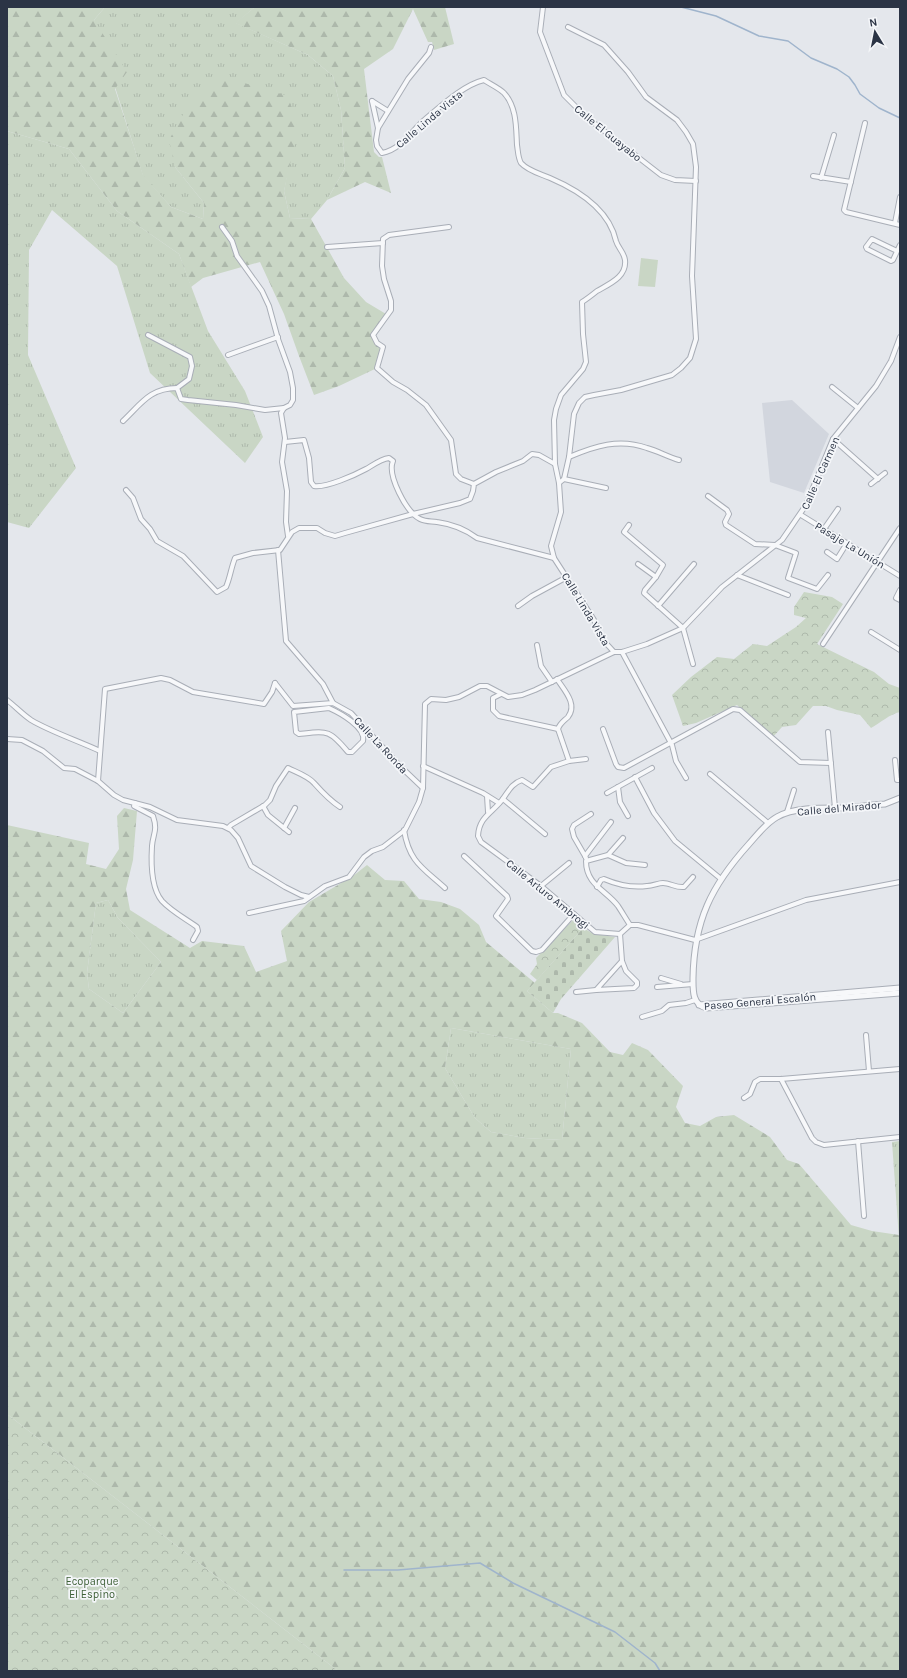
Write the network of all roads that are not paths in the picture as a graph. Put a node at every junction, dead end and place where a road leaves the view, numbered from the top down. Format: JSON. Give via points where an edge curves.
{"nodes":[{"id":1,"x":542,"y":7,"type":"edge"},
{"id":2,"x":568,"y":27,"type":"dead end"},
{"id":3,"x":431,"y":47,"type":"dead end"},
{"id":4,"x":388,"y":111,"type":"junction"},
{"id":5,"x":865,"y":123,"type":"dead end"},
{"id":6,"x":378,"y":128,"type":"junction"},
{"id":7,"x":834,"y":135,"type":"dead end"},
{"id":8,"x":814,"y":176,"type":"dead end"},
{"id":9,"x":821,"y":178,"type":"junction"},
{"id":10,"x":696,"y":181,"type":"junction"},
{"id":11,"x":851,"y":182,"type":"junction"},
{"id":12,"x":900,"y":197,"type":"edge"},
{"id":13,"x":895,"y":223,"type":"junction"},
{"id":14,"x":900,"y":224,"type":"edge"},
{"id":15,"x":222,"y":227,"type":"dead end"},
{"id":16,"x":449,"y":227,"type":"dead end"},
{"id":17,"x":383,"y":243,"type":"junction"},
{"id":18,"x":900,"y":245,"type":"edge"},
{"id":19,"x":327,"y":247,"type":"dead end"},
{"id":20,"x":897,"y":251,"type":"junction"},
{"id":21,"x":148,"y":335,"type":"dead end"},
{"id":22,"x":278,"y":337,"type":"junction"},
{"id":23,"x":900,"y":337,"type":"edge"},
{"id":24,"x":228,"y":355,"type":"dead end"},
{"id":25,"x":177,"y":388,"type":"junction"},
{"id":26,"x":832,"y":388,"type":"dead end"},
{"id":27,"x":284,"y":408,"type":"junction"},
{"id":28,"x":858,"y":408,"type":"junction"},
{"id":29,"x":123,"y":421,"type":"dead end"},
{"id":30,"x":833,"y":440,"type":"junction"},
{"id":31,"x":285,"y":442,"type":"junction"},
{"id":32,"x":569,"y":457,"type":"junction"},
{"id":33,"x":679,"y":460,"type":"dead end"},
{"id":34,"x":555,"y":464,"type":"junction"},
{"id":35,"x":885,"y":473,"type":"dead end"},
{"id":36,"x":564,"y":479,"type":"junction"},
{"id":37,"x":878,"y":479,"type":"junction"},
{"id":38,"x":559,"y":483,"type":"junction"},
{"id":39,"x":474,"y":484,"type":"junction"},
{"id":40,"x":871,"y":484,"type":"dead end"},
{"id":41,"x":606,"y":488,"type":"dead end"},
{"id":42,"x":126,"y":490,"type":"dead end"},
{"id":43,"x":708,"y":496,"type":"dead end"},
{"id":44,"x":838,"y":509,"type":"dead end"},
{"id":45,"x":413,"y":514,"type":"junction"},
{"id":46,"x":801,"y":515,"type":"junction"},
{"id":47,"x":628,"y":525,"type":"dead end"},
{"id":48,"x":900,"y":528,"type":"edge"},
{"id":49,"x":824,"y":529,"type":"junction"},
{"id":50,"x":288,"y":536,"type":"junction"},
{"id":51,"x":847,"y":543,"type":"junction"},
{"id":52,"x":775,"y":545,"type":"junction"},
{"id":53,"x":278,"y":550,"type":"junction"},
{"id":54,"x":827,"y":552,"type":"dead end"},
{"id":55,"x":554,"y":558,"type":"junction"},
{"id":56,"x":877,"y":561,"type":"junction"},
{"id":57,"x":638,"y":564,"type":"dead end"},
{"id":58,"x":694,"y":564,"type":"dead end"},
{"id":59,"x":737,"y":575,"type":"junction"},
{"id":60,"x":828,"y":575,"type":"dead end"},
{"id":61,"x":900,"y":576,"type":"edge"},
{"id":62,"x":566,"y":577,"type":"junction"},
{"id":63,"x":656,"y":577,"type":"junction"},
{"id":64,"x":900,"y":590,"type":"edge"},
{"id":65,"x":788,"y":595,"type":"dead end"},
{"id":66,"x":900,"y":600,"type":"edge"},
{"id":67,"x":518,"y":606,"type":"dead end"},
{"id":68,"x":658,"y":606,"type":"junction"},
{"id":69,"x":683,"y":628,"type":"junction"},
{"id":70,"x":871,"y":632,"type":"dead end"},
{"id":71,"x":823,"y":644,"type":"dead end"},
{"id":72,"x":537,"y":645,"type":"dead end"},
{"id":73,"x":900,"y":650,"type":"edge"},
{"id":74,"x":614,"y":652,"type":"junction"},
{"id":75,"x":622,"y":652,"type":"junction"},
{"id":76,"x":693,"y":664,"type":"dead end"},
{"id":77,"x":557,"y":679,"type":"junction"},
{"id":78,"x":552,"y":682,"type":"junction"},
{"id":79,"x":501,"y":694,"type":"junction"},
{"id":80,"x":7,"y":700,"type":"edge"},
{"id":81,"x":333,"y":703,"type":"junction"},
{"id":82,"x":351,"y":713,"type":"junction"},
{"id":83,"x":349,"y":719,"type":"junction"},
{"id":84,"x":558,"y":729,"type":"junction"},
{"id":85,"x":603,"y":729,"type":"dead end"},
{"id":86,"x":828,"y":732,"type":"dead end"},
{"id":87,"x":7,"y":739,"type":"edge"},
{"id":88,"x":671,"y":743,"type":"junction"},
{"id":89,"x":100,"y":751,"type":"junction"},
{"id":90,"x":586,"y":759,"type":"dead end"},
{"id":91,"x":895,"y":760,"type":"dead end"},
{"id":92,"x":569,"y":762,"type":"junction"},
{"id":93,"x":831,"y":763,"type":"junction"},
{"id":94,"x":423,"y":766,"type":"junction"},
{"id":95,"x":652,"y":768,"type":"dead end"},
{"id":96,"x":710,"y":774,"type":"dead end"},
{"id":97,"x":635,"y":777,"type":"junction"},
{"id":98,"x":686,"y":778,"type":"dead end"},
{"id":99,"x":900,"y":780,"type":"edge"},
{"id":100,"x":98,"y":781,"type":"junction"},
{"id":101,"x":618,"y":787,"type":"junction"},
{"id":102,"x":423,"y":788,"type":"junction"},
{"id":103,"x":794,"y":790,"type":"dead end"},
{"id":104,"x":607,"y":793,"type":"dead end"},
{"id":105,"x":487,"y":796,"type":"junction"},
{"id":106,"x":900,"y":798,"type":"edge"},
{"id":107,"x":501,"y":801,"type":"junction"},
{"id":108,"x":135,"y":803,"type":"junction"},
{"id":109,"x":263,"y":806,"type":"junction"},
{"id":110,"x":340,"y":807,"type":"dead end"},
{"id":111,"x":296,"y":808,"type":"dead end"},
{"id":112,"x":835,"y":808,"type":"junction"},
{"id":113,"x":488,"y":812,"type":"junction"},
{"id":114,"x":787,"y":812,"type":"junction"},
{"id":115,"x":591,"y":814,"type":"dead end"},
{"id":116,"x":628,"y":816,"type":"dead end"},
{"id":117,"x":611,"y":822,"type":"dead end"},
{"id":118,"x":768,"y":823,"type":"junction"},
{"id":119,"x":228,"y":828,"type":"junction"},
{"id":120,"x":284,"y":828,"type":"junction"},
{"id":121,"x":404,"y":830,"type":"junction"},
{"id":122,"x":289,"y":832,"type":"dead end"},
{"id":123,"x":545,"y":834,"type":"dead end"},
{"id":124,"x":623,"y":838,"type":"dead end"},
{"id":125,"x":608,"y":855,"type":"junction"},
{"id":126,"x":464,"y":856,"type":"dead end"},
{"id":127,"x":586,"y":858,"type":"junction"},
{"id":128,"x":569,"y":863,"type":"dead end"},
{"id":129,"x":646,"y":865,"type":"dead end"},
{"id":130,"x":693,"y":877,"type":"dead end"},
{"id":131,"x":721,"y":879,"type":"junction"},
{"id":132,"x":900,"y":882,"type":"edge"},
{"id":133,"x":541,"y":886,"type":"junction"},
{"id":134,"x":597,"y":887,"type":"junction"},
{"id":135,"x":445,"y":888,"type":"dead end"},
{"id":136,"x":309,"y":897,"type":"junction"},
{"id":137,"x":249,"y":913,"type":"dead end"},
{"id":138,"x":574,"y":914,"type":"junction"},
{"id":139,"x":630,"y":925,"type":"junction"},
{"id":140,"x":620,"y":934,"type":"junction"},
{"id":141,"x":193,"y":940,"type":"dead end"},
{"id":142,"x":695,"y":940,"type":"junction"},
{"id":143,"x":622,"y":961,"type":"junction"},
{"id":144,"x":661,"y":978,"type":"dead end"},
{"id":145,"x":693,"y":984,"type":"junction"},
{"id":146,"x":683,"y":985,"type":"junction"},
{"id":147,"x":657,"y":987,"type":"dead end"},
{"id":148,"x":900,"y":988,"type":"edge"},
{"id":149,"x":596,"y":990,"type":"junction"},
{"id":150,"x":576,"y":992,"type":"dead end"},
{"id":151,"x":900,"y":993,"type":"edge"},
{"id":152,"x":695,"y":1000,"type":"junction"},
{"id":153,"x":699,"y":1005,"type":"junction"},
{"id":154,"x":642,"y":1017,"type":"dead end"},
{"id":155,"x":866,"y":1036,"type":"dead end"},
{"id":156,"x":900,"y":1069,"type":"edge"},
{"id":157,"x":869,"y":1072,"type":"junction"},
{"id":158,"x":782,"y":1080,"type":"junction"},
{"id":159,"x":744,"y":1098,"type":"dead end"},
{"id":160,"x":900,"y":1137,"type":"edge"},
{"id":161,"x":858,"y":1142,"type":"junction"},
{"id":162,"x":864,"y":1216,"type":"dead end"}],
"edges":[{"from":1,"to":10,"type":"street","name":"Calle El Guayabo","via":[[540,32],[567,98],[585,116],[661,175],[675,180]]},
{"from":2,"to":10,"type":"street","via":[[604,45],[646,97],[677,120],[692,144],[696,161]]},
{"from":3,"to":4,"type":"street"},
{"from":4,"to":6,"type":"street"},
{"from":4,"to":6,"type":"street","via":[[372,101]]},
{"from":5,"to":11,"type":"street"},
{"from":6,"to":34,"type":"street","name":"Calle Linda Vista","via":[[377,146],[382,152],[388,152],[466,88],[484,80],[504,93],[512,104],[520,161],[525,167],[582,195],[604,215],[614,230],[616,242],[623,251],[624,271],[616,280],[582,302],[586,362],[561,395],[556,409]]},
{"from":7,"to":9,"type":"street"},
{"from":8,"to":9,"type":"street"},
{"from":9,"to":11,"type":"street"},
{"from":10,"to":32,"type":"street","via":[[692,276],[696,339],[690,358],[681,368],[664,378],[585,398],[579,403],[574,414]]},
{"from":11,"to":13,"type":"street","via":[[844,210],[846,212]]},
{"from":12,"to":13,"type":"street"},
{"from":13,"to":14,"type":"street"},
{"from":15,"to":22,"type":"street","via":[[232,241],[237,256],[262,291]]},
{"from":16,"to":17,"type":"street","via":[[389,235],[383,239]]},
{"from":17,"to":19,"type":"street"},
{"from":17,"to":39,"type":"street","via":[[382,266],[391,301],[390,310],[373,335],[377,343],[383,347],[377,368],[426,405],[451,440],[456,474],[461,480]]},
{"from":18,"to":20,"type":"street"},
{"from":20,"to":20,"type":"street","via":[[891,261],[867,250],[866,247],[872,239]]},
{"from":21,"to":25,"type":"street","via":[[190,357],[190,379]]},
{"from":22,"to":24,"type":"street"},
{"from":22,"to":27,"type":"street","via":[[293,388],[293,400]]},
{"from":23,"to":28,"type":"street","name":"Calle El Carmen","via":[[891,361],[876,386]]},
{"from":25,"to":27,"type":"street","via":[[180,398],[188,400],[265,410]]},
{"from":25,"to":29,"type":"street","via":[[148,396]]},
{"from":26,"to":28,"type":"street"},
{"from":27,"to":31,"type":"street","via":[[281,414]]},
{"from":28,"to":30,"type":"street","name":"Calle El Carmen"},
{"from":30,"to":37,"type":"street"},
{"from":30,"to":46,"type":"street","name":"Calle El Carmen"},
{"from":31,"to":45,"type":"street","via":[[304,440],[311,482],[312,485],[318,486],[333,483],[386,458],[393,460],[393,480]]},
{"from":31,"to":50,"type":"street","via":[[282,462]]},
{"from":32,"to":33,"type":"street","via":[[596,446],[615,444],[646,447]]},
{"from":32,"to":36,"type":"street"},
{"from":34,"to":38,"type":"street","name":"Calle Linda Vista"},
{"from":34,"to":39,"type":"street","via":[[539,454],[532,454],[523,461]]},
{"from":35,"to":37,"type":"street"},
{"from":36,"to":38,"type":"street"},
{"from":36,"to":41,"type":"street"},
{"from":37,"to":40,"type":"street"},
{"from":38,"to":55,"type":"street","name":"Calle Linda Vista","via":[[561,512],[551,546]]},
{"from":39,"to":45,"type":"street","via":[[470,499]]},
{"from":42,"to":53,"type":"street","via":[[133,498],[141,519],[158,541],[184,556],[217,592],[226,588],[235,558]]},
{"from":43,"to":52,"type":"street","via":[[727,510],[729,514],[726,526],[755,544]]},
{"from":44,"to":49,"type":"street"},
{"from":45,"to":50,"type":"street","via":[[335,536],[317,528],[298,528]]},
{"from":45,"to":55,"type":"street","via":[[426,522],[451,525],[477,538]]},
{"from":46,"to":49,"type":"street","name":"Pasaje La Unión"},
{"from":46,"to":52,"type":"street","name":"Calle El Carmen"},
{"from":47,"to":63,"type":"street","via":[[624,532],[663,565]]},
{"from":48,"to":56,"type":"street"},
{"from":49,"to":51,"type":"street","name":"Pasaje La Unión"},
{"from":50,"to":53,"type":"street"},
{"from":51,"to":54,"type":"street","via":[[837,558]]},
{"from":51,"to":56,"type":"street","name":"Pasaje La Unión"},
{"from":52,"to":59,"type":"street","name":"Calle El Carmen"},
{"from":52,"to":60,"type":"street","via":[[796,553],[788,578],[817,589]]},
{"from":53,"to":81,"type":"street","via":[[286,641],[323,684]]},
{"from":55,"to":62,"type":"street","name":"Calle Linda Vista"},
{"from":56,"to":61,"type":"street","name":"Pasaje La Unión"},
{"from":56,"to":71,"type":"street"},
{"from":57,"to":63,"type":"street"},
{"from":58,"to":68,"type":"street"},
{"from":59,"to":65,"type":"street"},
{"from":59,"to":69,"type":"street","name":"Calle El Carmen"},
{"from":62,"to":67,"type":"street"},
{"from":62,"to":74,"type":"street","name":"Calle Linda Vista","via":[[594,620],[603,640]]},
{"from":63,"to":68,"type":"street","via":[[644,593]]},
{"from":64,"to":66,"type":"street","via":[[896,598]]},
{"from":68,"to":69,"type":"street"},
{"from":69,"to":75,"type":"street","name":"Calle El Carmen"},
{"from":69,"to":76,"type":"street"},
{"from":70,"to":73,"type":"street"},
{"from":72,"to":78,"type":"street","via":[[541,666]]},
{"from":74,"to":75,"type":"street","name":"Calle El Carmen"},
{"from":74,"to":77,"type":"street"},
{"from":75,"to":88,"type":"street"},
{"from":77,"to":78,"type":"street"},
{"from":77,"to":84,"type":"street","via":[[572,708]]},
{"from":78,"to":79,"type":"street","via":[[522,695],[508,697]]},
{"from":79,"to":84,"type":"street","via":[[493,698],[493,710],[499,716]]},
{"from":79,"to":94,"type":"street","via":[[487,686],[480,686],[459,697],[446,700],[431,699],[425,704]]},
{"from":80,"to":89,"type":"street","via":[[32,721]]},
{"from":81,"to":82,"type":"street","name":"Calle La Ronda"},
{"from":81,"to":89,"type":"street","via":[[293,706],[275,683],[264,704],[193,692],[161,678],[105,689]]},
{"from":82,"to":83,"type":"street"},
{"from":82,"to":102,"type":"street","name":"Calle La Ronda"},
{"from":83,"to":83,"type":"street","via":[[362,733],[363,738],[363,741],[349,752],[336,738],[326,732],[296,733],[294,712],[329,708]]},
{"from":84,"to":92,"type":"street"},
{"from":85,"to":88,"type":"street","via":[[618,767],[624,768]]},
{"from":86,"to":93,"type":"street"},
{"from":87,"to":100,"type":"street","via":[[22,740],[43,751],[64,768],[75,769]]},
{"from":88,"to":93,"type":"street","via":[[733,709],[740,710],[800,762]]},
{"from":88,"to":98,"type":"street","via":[[676,762]]},
{"from":89,"to":100,"type":"street"},
{"from":90,"to":92,"type":"street"},
{"from":91,"to":99,"type":"street","via":[[897,780]]},
{"from":92,"to":107,"type":"street","name":"Calle Arturo Ambrogi","via":[[551,767],[533,787],[522,780],[517,782]]},
{"from":93,"to":112,"type":"street"},
{"from":94,"to":102,"type":"street"},
{"from":94,"to":105,"type":"street"},
{"from":95,"to":97,"type":"street"},
{"from":96,"to":118,"type":"street"},
{"from":97,"to":101,"type":"street"},
{"from":97,"to":131,"type":"street","via":[[654,813],[675,840]]},
{"from":100,"to":108,"type":"street","via":[[114,795]]},
{"from":101,"to":104,"type":"street"},
{"from":101,"to":116,"type":"street","via":[[620,802]]},
{"from":102,"to":121,"type":"street","via":[[419,802]]},
{"from":103,"to":114,"type":"street"},
{"from":105,"to":107,"type":"street"},
{"from":105,"to":113,"type":"street"},
{"from":106,"to":112,"type":"street","name":"Calle del Mirador","via":[[885,804]]},
{"from":107,"to":113,"type":"street","name":"Calle Arturo Ambrogi"},
{"from":107,"to":123,"type":"street"},
{"from":108,"to":119,"type":"street","via":[[177,820]]},
{"from":108,"to":141,"type":"street","via":[[134,806],[153,816],[157,826],[152,844],[152,869],[161,899],[197,927],[198,931]]},
{"from":109,"to":110,"type":"street","via":[[270,800],[288,768],[313,782],[331,802]]},
{"from":109,"to":119,"type":"street"},
{"from":109,"to":120,"type":"street","via":[[268,815]]},
{"from":111,"to":120,"type":"street"},
{"from":112,"to":114,"type":"street","name":"Calle del Mirador"},
{"from":113,"to":133,"type":"street","name":"Calle Arturo Ambrogi","via":[[478,830],[481,842]]},
{"from":114,"to":118,"type":"street","name":"Calle del Mirador"},
{"from":115,"to":127,"type":"street","via":[[572,829]]},
{"from":117,"to":127,"type":"street"},
{"from":118,"to":131,"type":"street"},
{"from":119,"to":136,"type":"street","via":[[238,838],[251,866],[285,887]]},
{"from":120,"to":122,"type":"street"},
{"from":121,"to":135,"type":"street","via":[[413,858]]},
{"from":121,"to":136,"type":"street","via":[[383,847],[364,857],[349,877],[325,886]]},
{"from":124,"to":125,"type":"street"},
{"from":125,"to":127,"type":"street"},
{"from":125,"to":129,"type":"street","via":[[626,863]]},
{"from":126,"to":138,"type":"street","via":[[507,896],[508,899],[496,916],[532,951],[542,950]]},
{"from":127,"to":134,"type":"street","via":[[586,870]]},
{"from":128,"to":133,"type":"street"},
{"from":130,"to":134,"type":"street","via":[[684,888],[662,883],[632,886],[604,879]]},
{"from":131,"to":142,"type":"street","via":[[709,899]]},
{"from":132,"to":142,"type":"street","via":[[806,900]]},
{"from":133,"to":138,"type":"street","name":"Calle Arturo Ambrogi"},
{"from":134,"to":139,"type":"street","via":[[618,906]]},
{"from":136,"to":137,"type":"street","via":[[304,901]]},
{"from":138,"to":140,"type":"street","name":"Calle Arturo Ambrogi","via":[[595,932]]},
{"from":139,"to":140,"type":"street"},
{"from":139,"to":142,"type":"street"},
{"from":140,"to":143,"type":"street"},
{"from":142,"to":145,"type":"street"},
{"from":143,"to":149,"type":"street"},
{"from":143,"to":149,"type":"street","via":[[637,985],[634,988]]},
{"from":144,"to":146,"type":"street"},
{"from":145,"to":146,"type":"street"},
{"from":145,"to":152,"type":"street"},
{"from":146,"to":147,"type":"street"},
{"from":148,"to":153,"type":"street","name":"Paseo General Escalón"},
{"from":149,"to":150,"type":"street"},
{"from":151,"to":153,"type":"street","name":"Paseo General Escalón","via":[[709,1008]]},
{"from":152,"to":153,"type":"street"},
{"from":152,"to":154,"type":"street","via":[[686,1004],[669,1005],[662,1011]]},
{"from":155,"to":157,"type":"street"},
{"from":156,"to":157,"type":"street"},
{"from":157,"to":158,"type":"street"},
{"from":158,"to":159,"type":"street","via":[[757,1080],[750,1094]]},
{"from":158,"to":161,"type":"street","via":[[816,1142],[824,1145]]},
{"from":160,"to":161,"type":"street"},
{"from":161,"to":162,"type":"street"}]}
